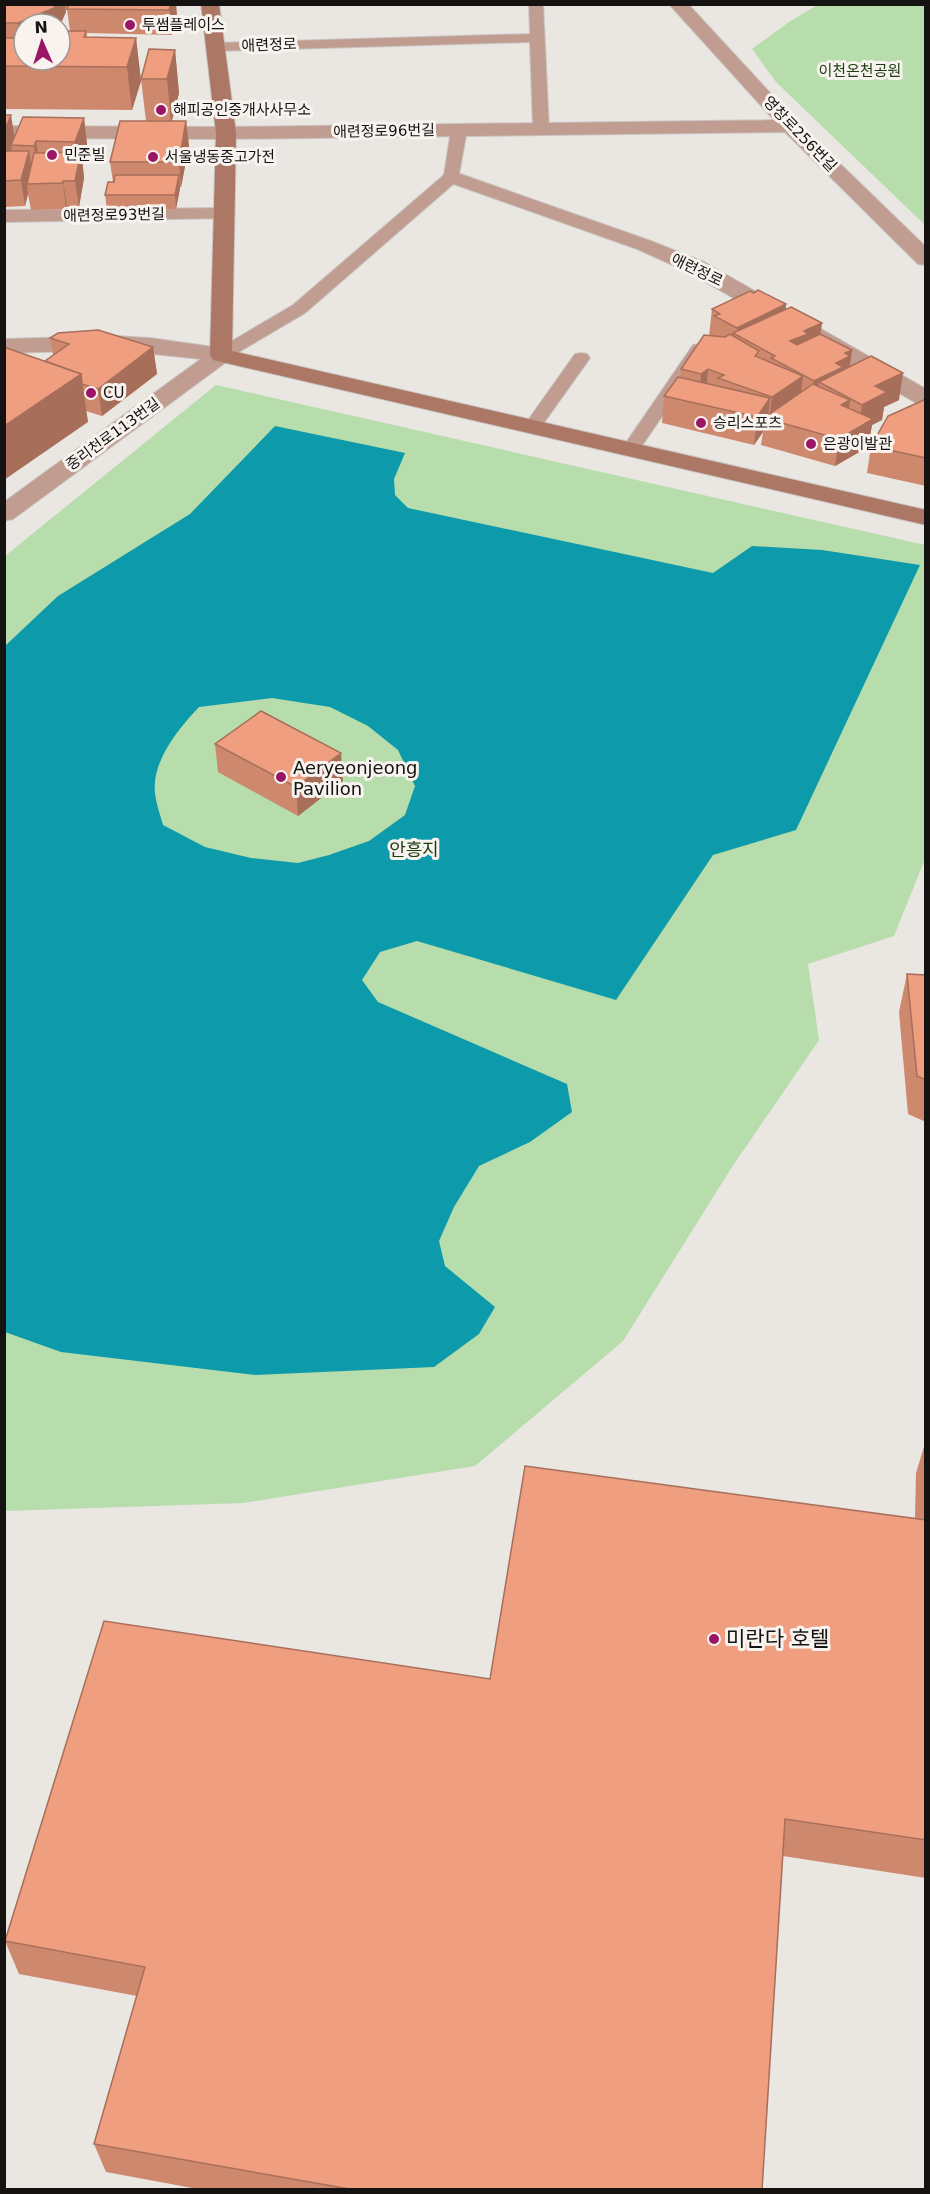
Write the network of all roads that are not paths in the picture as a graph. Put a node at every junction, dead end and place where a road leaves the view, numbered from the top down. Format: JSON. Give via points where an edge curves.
{"nodes":[{"id":1,"x":210,"y":4,"type":"edge"},
{"id":2,"x":536,"y":4,"type":"edge"},
{"id":3,"x":678,"y":4,"type":"edge"},
{"id":4,"x":538,"y":38,"type":"junction"},
{"id":5,"x":216,"y":47,"type":"junction"},
{"id":6,"x":790,"y":126,"type":"junction"},
{"id":7,"x":541,"y":129,"type":"junction"},
{"id":8,"x":459,"y":130,"type":"junction"},
{"id":9,"x":4,"y":132,"type":"edge"},
{"id":10,"x":226,"y":133,"type":"junction"},
{"id":11,"x":452,"y":177,"type":"junction"},
{"id":12,"x":224,"y":214,"type":"junction"},
{"id":13,"x":4,"y":216,"type":"edge"},
{"id":14,"x":926,"y":259,"type":"edge"},
{"id":15,"x":4,"y":346,"type":"edge"},
{"id":16,"x":699,"y":349,"type":"edge"},
{"id":17,"x":221,"y":355,"type":"junction"},
{"id":18,"x":581,"y":358,"type":"dead end"},
{"id":19,"x":926,"y":399,"type":"edge"},
{"id":20,"x":532,"y":427,"type":"junction"},
{"id":21,"x":630,"y":450,"type":"junction"},
{"id":22,"x":4,"y":514,"type":"edge"},
{"id":23,"x":926,"y":518,"type":"edge"}],
"edges":[{"from":1,"to":5,"type":"street","name":"애련정로"},
{"from":2,"to":4,"type":"lane"},
{"from":3,"to":6,"type":"street","name":"영창로256번길"},
{"from":4,"to":5,"type":"lane","name":"애련정로"},
{"from":4,"to":7,"type":"lane"},
{"from":5,"to":10,"type":"street","name":"애련정로"},
{"from":6,"to":7,"type":"street","name":"애련정로96번길"},
{"from":6,"to":14,"type":"street","name":"영창로256번길"},
{"from":7,"to":8,"type":"street","name":"애련정로96번길"},
{"from":8,"to":10,"type":"street","name":"애련정로96번길"},
{"from":8,"to":11,"type":"lane"},
{"from":9,"to":10,"type":"street","name":"애련정로96번길"},
{"from":10,"to":12,"type":"street","name":"애련정로"},
{"from":11,"to":17,"type":"lane","via":[[299,309]]},
{"from":11,"to":19,"type":"street","name":"애련정로","via":[[696,267]]},
{"from":12,"to":13,"type":"street","name":"애련정로93번길"},
{"from":12,"to":17,"type":"street","name":"애련정로"},
{"from":15,"to":17,"type":"street","via":[[138,344]]},
{"from":16,"to":21,"type":"lane"},
{"from":17,"to":20,"type":"street"},
{"from":17,"to":22,"type":"street","name":"중리천로113번길"},
{"from":18,"to":20,"type":"lane"},
{"from":20,"to":21,"type":"street"},
{"from":21,"to":23,"type":"street"}]}
